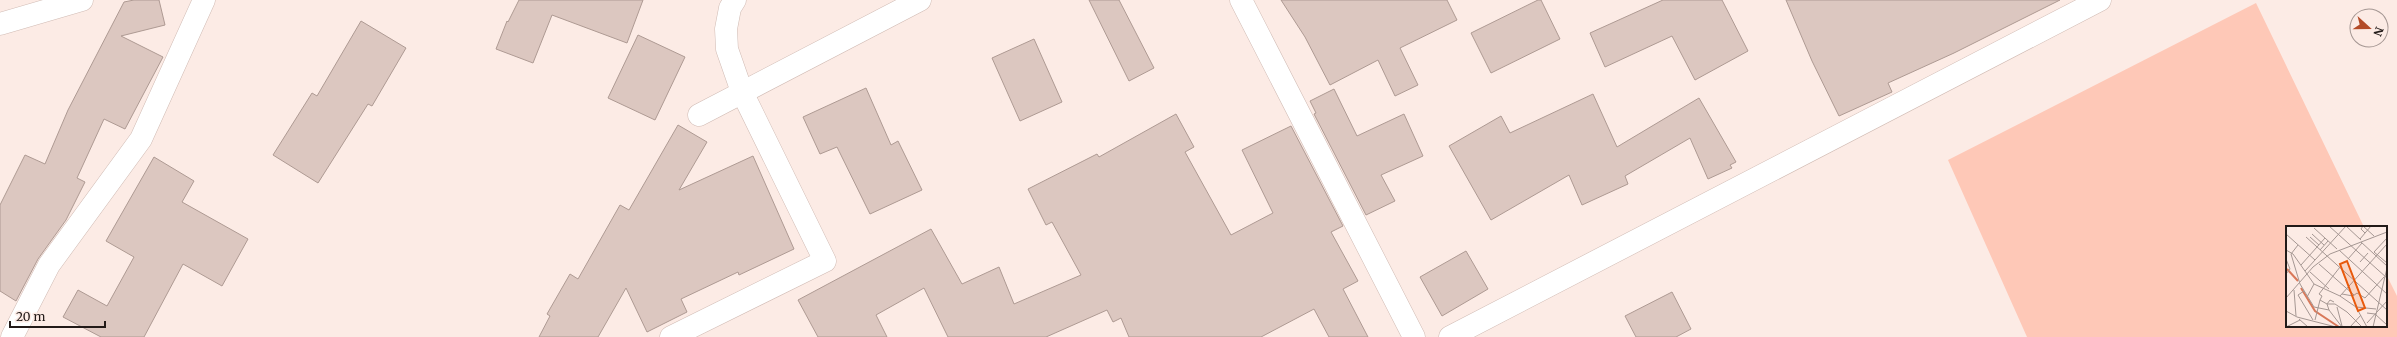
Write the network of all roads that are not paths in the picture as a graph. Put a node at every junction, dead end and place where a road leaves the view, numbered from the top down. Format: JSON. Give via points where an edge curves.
{"nodes":[{"id":1,"x":82,"y":0,"type":"edge"},
{"id":2,"x":204,"y":0,"type":"edge"},
{"id":3,"x":735,"y":0,"type":"edge"},
{"id":4,"x":920,"y":0,"type":"edge"},
{"id":5,"x":1241,"y":0,"type":"edge"},
{"id":6,"x":2100,"y":0,"type":"edge"},
{"id":7,"x":0,"y":24,"type":"edge"},
{"id":8,"x":742,"y":92,"type":"junction"},
{"id":9,"x":699,"y":115,"type":"dead end"},
{"id":10,"x":12,"y":337,"type":"edge"},
{"id":11,"x":671,"y":337,"type":"edge"},
{"id":12,"x":1414,"y":337,"type":"edge"},
{"id":13,"x":1450,"y":337,"type":"edge"}],
"edges":[{"from":1,"to":7,"type":"street"},
{"from":2,"to":10,"type":"street","via":[[141,139],[49,265]]},
{"from":3,"to":8,"type":"street","via":[[730,8],[726,29],[727,49]]},
{"from":4,"to":8,"type":"street"},
{"from":5,"to":12,"type":"street"},
{"from":6,"to":13,"type":"street"},
{"from":8,"to":9,"type":"street"},
{"from":8,"to":11,"type":"street","via":[[825,261]]}]}
